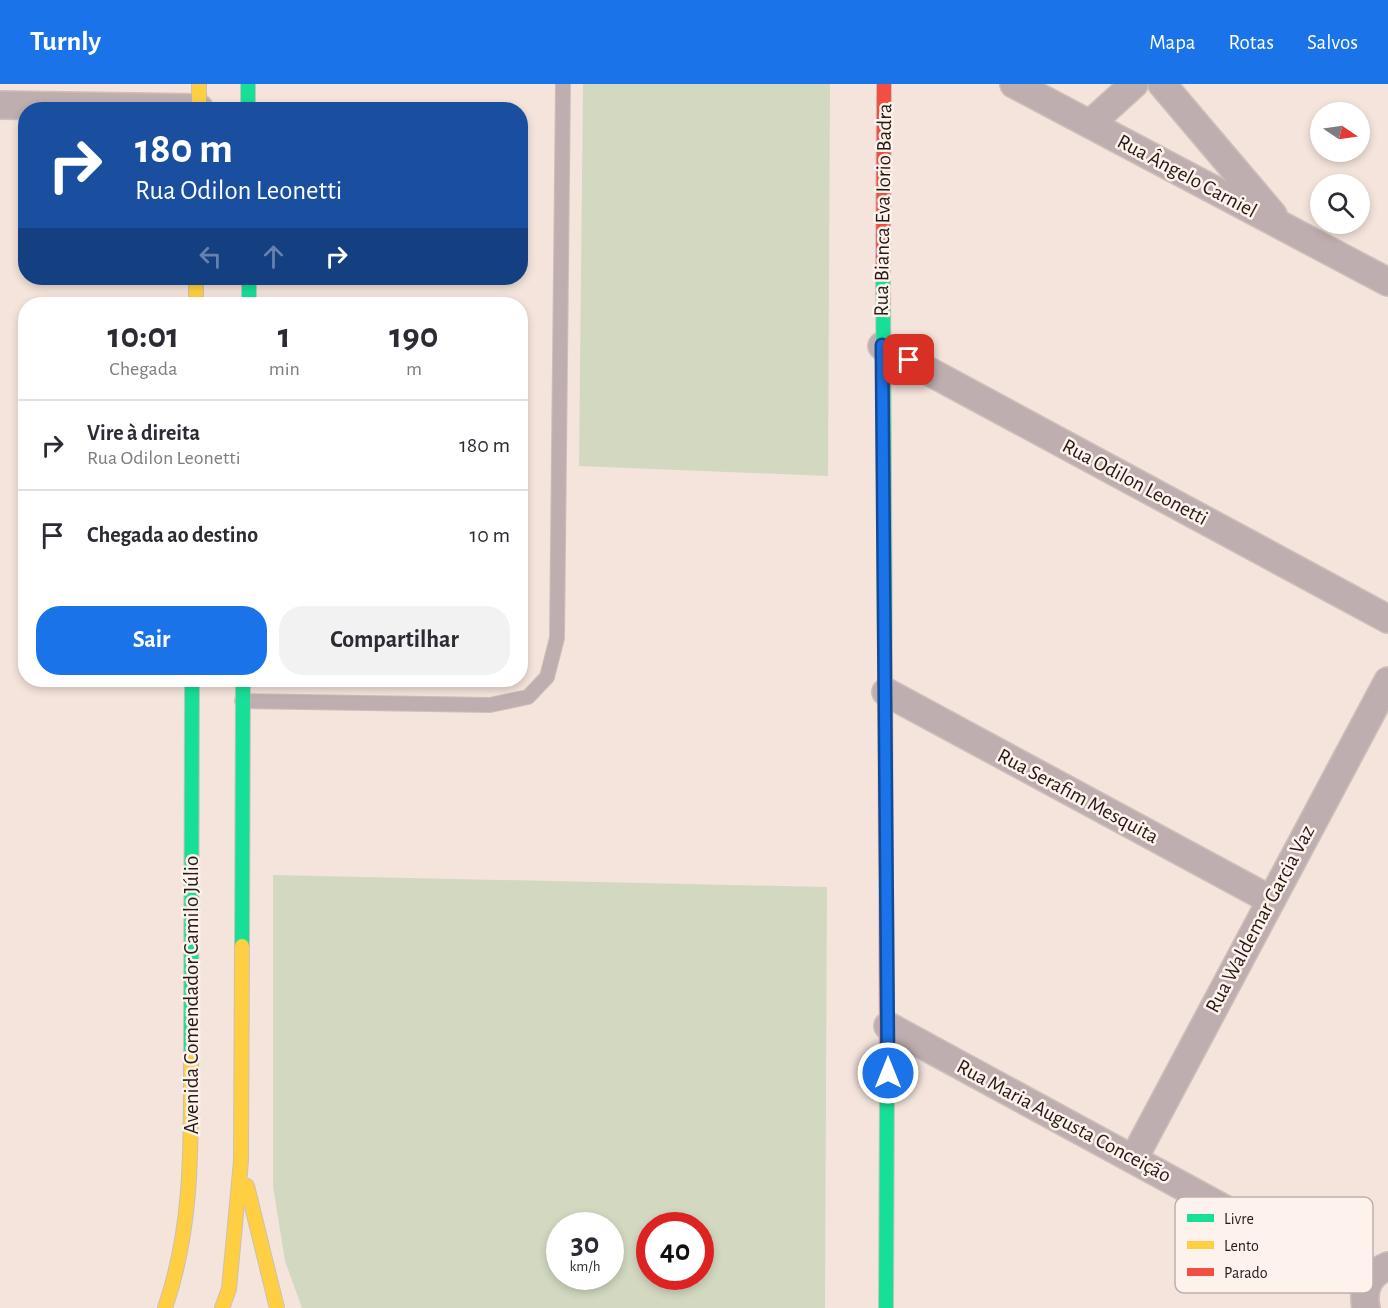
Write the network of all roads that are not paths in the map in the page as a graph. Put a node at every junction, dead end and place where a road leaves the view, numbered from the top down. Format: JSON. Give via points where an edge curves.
{"nodes":[{"id":1,"x":248,"y":84,"type":"edge"},
{"id":2,"x":563,"y":84,"type":"edge"},
{"id":3,"x":884,"y":84,"type":"edge"},
{"id":4,"x":1014,"y":84,"type":"edge"},
{"id":5,"x":1134,"y":84,"type":"edge"},
{"id":6,"x":1162,"y":84,"type":"edge"},
{"id":7,"x":199,"y":100,"type":"edge"},
{"id":8,"x":119,"y":102,"type":"edge"},
{"id":9,"x":248,"y":102,"type":"edge"},
{"id":10,"x":0,"y":105,"type":"edge"},
{"id":11,"x":18,"y":105,"type":"edge"},
{"id":12,"x":1090,"y":124,"type":"junction"},
{"id":13,"x":1284,"y":227,"type":"junction"},
{"id":14,"x":1388,"y":282,"type":"edge"},
{"id":15,"x":882,"y":345,"type":"junction"},
{"id":16,"x":1388,"y":619,"type":"edge"},
{"id":17,"x":1388,"y":681,"type":"edge"},
{"id":18,"x":192,"y":687,"type":"edge"},
{"id":19,"x":243,"y":687,"type":"edge"},
{"id":20,"x":886,"y":692,"type":"junction"},
{"id":21,"x":242,"y":701,"type":"junction"},
{"id":22,"x":1271,"y":900,"type":"junction"},
{"id":23,"x":888,"y":1026,"type":"junction"},
{"id":24,"x":1134,"y":1158,"type":"junction"},
{"id":25,"x":241,"y":1161,"type":"junction"},
{"id":26,"x":1199,"y":1197,"type":"edge"},
{"id":27,"x":1388,"y":1266,"type":"edge"},
{"id":28,"x":1373,"y":1276,"type":"edge"},
{"id":29,"x":165,"y":1308,"type":"edge"},
{"id":30,"x":222,"y":1308,"type":"edge"},
{"id":31,"x":277,"y":1308,"type":"edge"},
{"id":32,"x":886,"y":1308,"type":"edge"}],
"edges":[{"from":1,"to":9,"type":"main road"},
{"from":2,"to":21,"type":"lane","via":[[557,638],[547,676],[528,697],[490,705]]},
{"from":3,"to":15,"type":"main road","name":"Rua Bianca Eva Iorio Badra"},
{"from":4,"to":12,"type":"street","name":"Rua Ângelo Carniel"},
{"from":5,"to":12,"type":"street","name":"Rua Ângelo Carniel"},
{"from":6,"to":13,"type":"street","name":"Rua Ângelo Carniel"},
{"from":7,"to":8,"type":"street"},
{"from":10,"to":11,"type":"street"},
{"from":12,"to":13,"type":"street","name":"Rua Ângelo Carniel"},
{"from":13,"to":14,"type":"street","name":"Rua Ângelo Carniel"},
{"from":15,"to":16,"type":"street","name":"Rua Odilon Leonetti"},
{"from":15,"to":20,"type":"main road","name":"Rua Bianca Eva Iorio Badra"},
{"from":17,"to":22,"type":"street","name":"Rua Waldemar Garcia Vaz"},
{"from":18,"to":29,"type":"main road","name":"Avenida Comendador Camilo Júlio","via":[[191,1173],[184,1241]]},
{"from":19,"to":21,"type":"main road"},
{"from":20,"to":22,"type":"street","name":"Rua Serafim Mesquita"},
{"from":20,"to":23,"type":"main road","name":"Rua Bianca Eva Iorio Badra"},
{"from":21,"to":25,"type":"main road"},
{"from":22,"to":24,"type":"street","name":"Rua Waldemar Garcia Vaz"},
{"from":23,"to":24,"type":"street","name":"Rua Maria Augusta Conceição"},
{"from":23,"to":32,"type":"main road","name":"Rua Bianca Eva Iorio Badra"},
{"from":24,"to":26,"type":"street","name":"Rua Maria Augusta Conceição"},
{"from":25,"to":30,"type":"main road","via":[[229,1289]]},
{"from":25,"to":31,"type":"main road"},
{"from":27,"to":28,"type":"street"}]}
